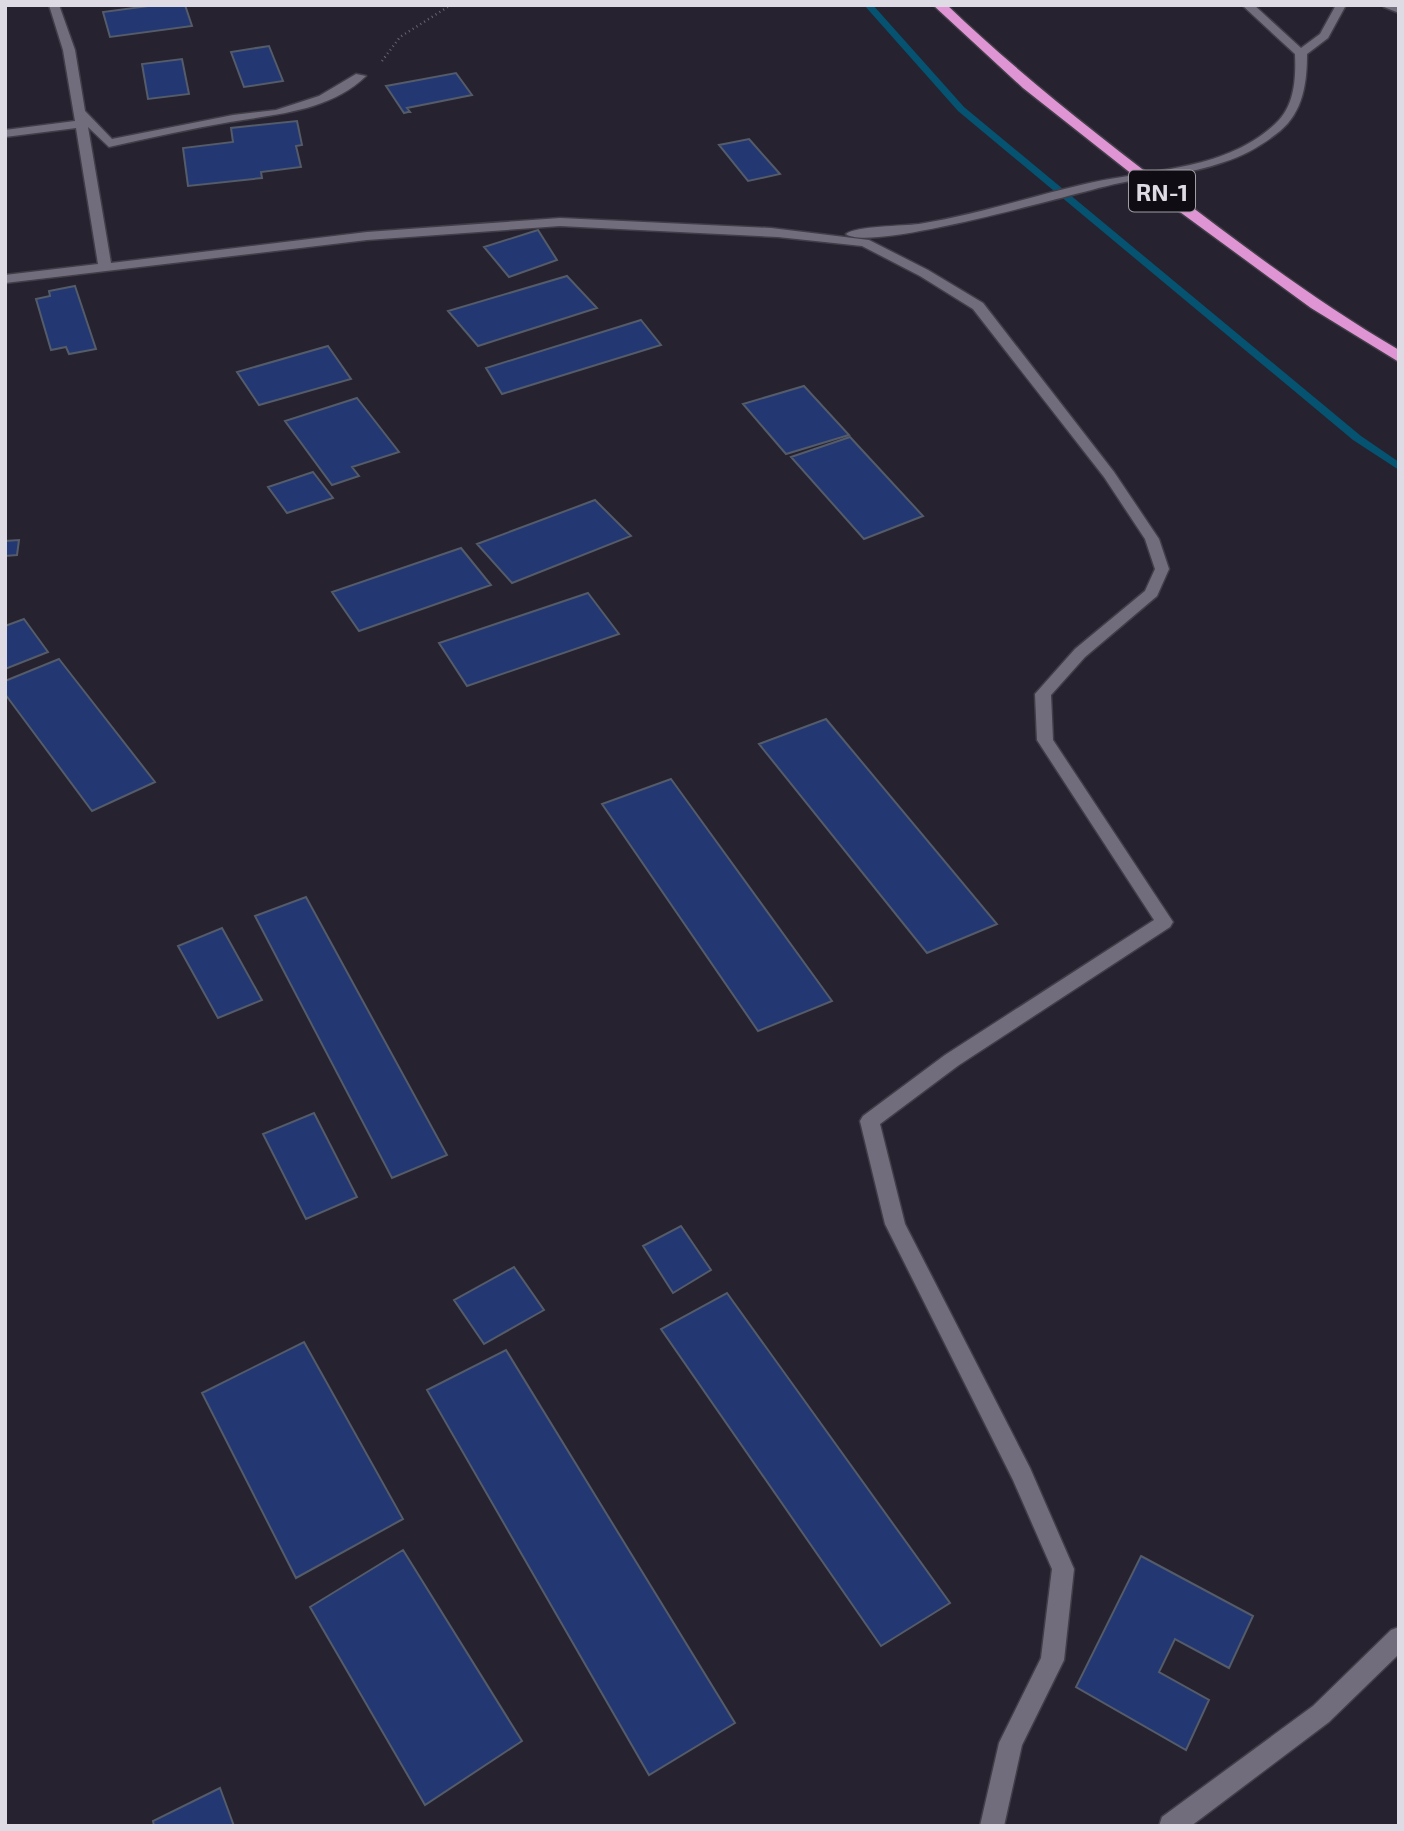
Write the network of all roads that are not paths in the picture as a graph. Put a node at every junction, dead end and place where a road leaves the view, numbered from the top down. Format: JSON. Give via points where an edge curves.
{"nodes":[{"id":1,"x":54,"y":5,"type":"edge"},
{"id":2,"x":939,"y":5,"type":"edge"},
{"id":3,"x":1247,"y":5,"type":"edge"},
{"id":4,"x":1341,"y":5,"type":"edge"},
{"id":5,"x":1388,"y":5,"type":"edge"},
{"id":6,"x":1399,"y":10,"type":"edge"},
{"id":7,"x":1301,"y":53,"type":"junction"},
{"id":8,"x":360,"y":76,"type":"road end"},
{"id":9,"x":78,"y":109,"type":"junction"},
{"id":10,"x":80,"y":124,"type":"junction"},
{"id":11,"x":5,"y":134,"type":"edge"},
{"id":12,"x":1143,"y":177,"type":"junction"},
{"id":13,"x":771,"y":232,"type":"junction"},
{"id":14,"x":106,"y":267,"type":"junction"},
{"id":15,"x":5,"y":279,"type":"edge"},
{"id":16,"x":1399,"y":357,"type":"edge"},
{"id":17,"x":1399,"y":1638,"type":"edge"},
{"id":18,"x":992,"y":1826,"type":"edge"},
{"id":19,"x":1171,"y":1826,"type":"edge"}],
"edges":[{"from":1,"to":9,"type":"street","via":[[69,50]]},
{"from":2,"to":12,"type":"highway","number":"RN-1","via":[[993,57]]},
{"from":3,"to":7,"type":"street"},
{"from":4,"to":7,"type":"street","via":[[1324,36]]},
{"from":5,"to":6,"type":"street"},
{"from":7,"to":12,"type":"street","via":[[1300,85],[1286,119],[1223,159]]},
{"from":8,"to":9,"type":"street","via":[[323,98],[277,113],[109,143]]},
{"from":9,"to":10,"type":"street"},
{"from":10,"to":11,"type":"street"},
{"from":10,"to":14,"type":"street"},
{"from":12,"to":13,"type":"street","via":[[918,228],[876,233]]},
{"from":12,"to":16,"type":"highway","number":"RN-1","via":[[1345,327]]},
{"from":13,"to":14,"type":"street","via":[[559,222],[481,226]]},
{"from":13,"to":18,"type":"street","via":[[864,243],[978,306],[1109,475],[1152,539],[1162,569],[1152,593],[1080,653],[1043,694],[1045,740],[1164,922],[951,1060],[870,1121],[895,1224],[1022,1475],[1063,1569],[1052,1660],[1011,1743]]},
{"from":14,"to":15,"type":"street"},
{"from":17,"to":19,"type":"street","via":[[1321,1714]]}]}
